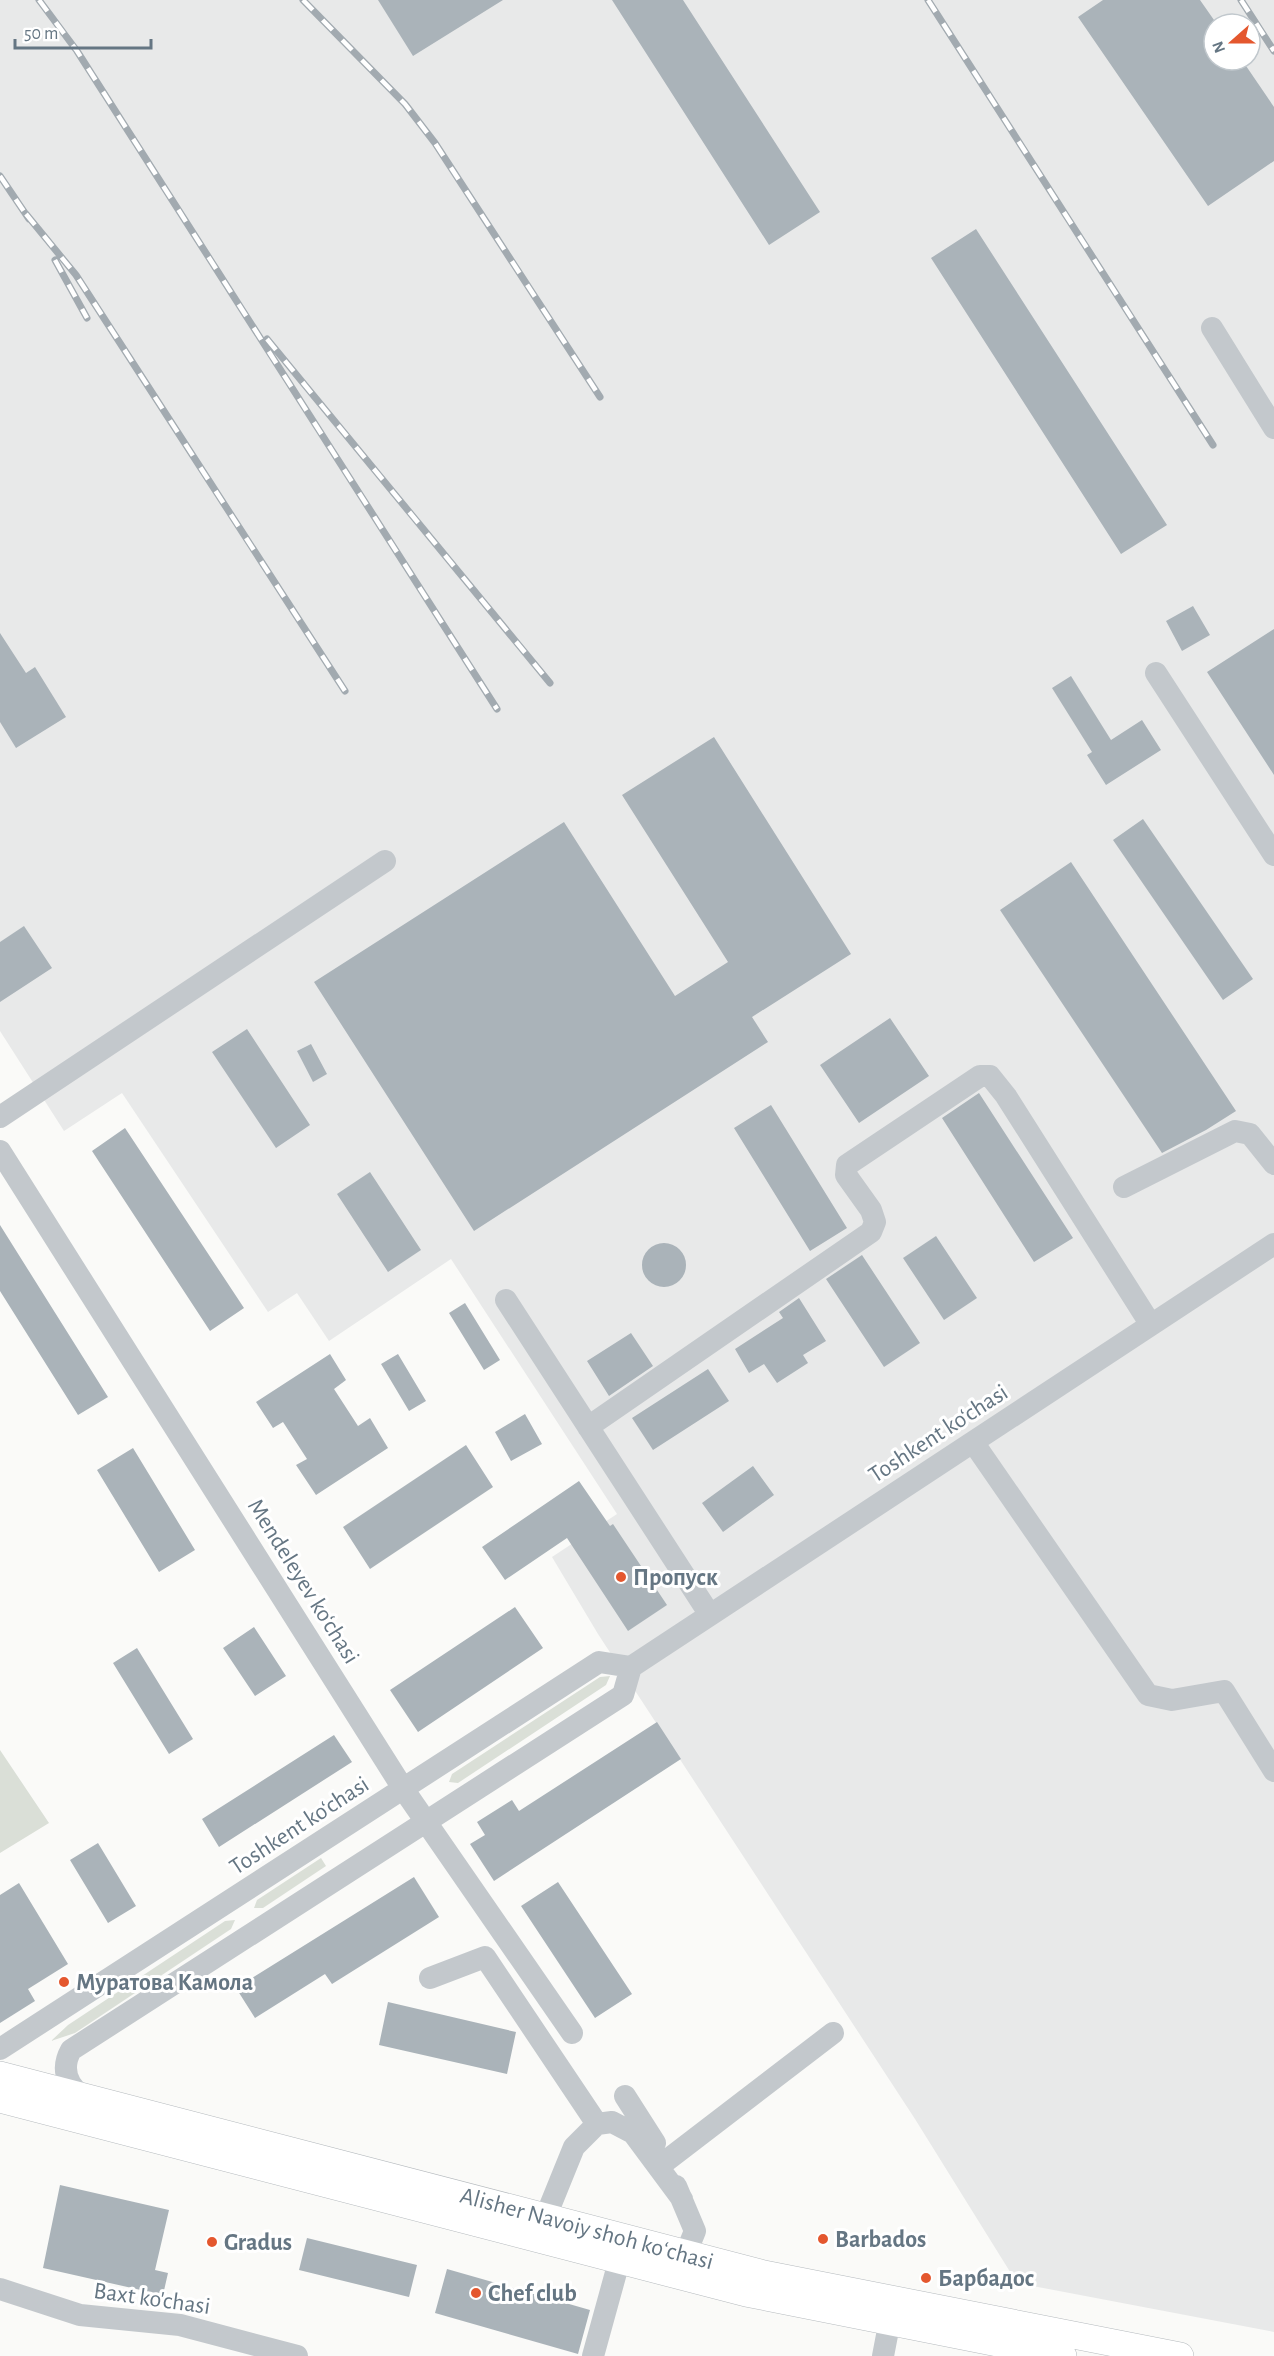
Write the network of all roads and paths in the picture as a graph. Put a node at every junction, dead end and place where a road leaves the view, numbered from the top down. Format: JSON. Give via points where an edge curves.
{"nodes":[{"id":1,"x":1212,"y":328,"type":"dead end"},
{"id":2,"x":1274,"y":428,"type":"edge"},
{"id":3,"x":1156,"y":673,"type":"dead end"},
{"id":4,"x":1274,"y":855,"type":"edge"},
{"id":5,"x":385,"y":861,"type":"dead end"},
{"id":6,"x":0,"y":1117,"type":"edge"},
{"id":7,"x":0,"y":1151,"type":"edge"},
{"id":8,"x":1274,"y":1164,"type":"edge"},
{"id":9,"x":1124,"y":1186,"type":"dead end"},
{"id":10,"x":1274,"y":1244,"type":"edge"},
{"id":11,"x":506,"y":1300,"type":"dead end"},
{"id":12,"x":1151,"y":1325,"type":"junction"},
{"id":13,"x":588,"y":1428,"type":"junction"},
{"id":14,"x":973,"y":1442,"type":"junction"},
{"id":15,"x":711,"y":1615,"type":"junction"},
{"id":16,"x":631,"y":1667,"type":"junction"},
{"id":17,"x":1274,"y":1771,"type":"edge"},
{"id":18,"x":404,"y":1790,"type":"junction"},
{"id":19,"x":426,"y":1821,"type":"junction"},
{"id":20,"x":430,"y":1978,"type":"dead end"},
{"id":21,"x":572,"y":2032,"type":"dead end"},
{"id":22,"x":833,"y":2033,"type":"dead end"},
{"id":23,"x":0,"y":2049,"type":"edge"},
{"id":24,"x":0,"y":2075,"type":"edge"},
{"id":25,"x":82,"y":2096,"type":"junction"},
{"id":26,"x":625,"y":2096,"type":"dead end"},
{"id":27,"x":0,"y":2099,"type":"edge"},
{"id":28,"x":597,"y":2124,"type":"junction"},
{"id":29,"x":666,"y":2161,"type":"junction"},
{"id":30,"x":682,"y":2199,"type":"junction"},
{"id":31,"x":546,"y":2216,"type":"junction"},
{"id":32,"x":686,"y":2253,"type":"junction"},
{"id":33,"x":620,"y":2258,"type":"junction"},
{"id":34,"x":0,"y":2289,"type":"edge"},
{"id":35,"x":892,"y":2311,"type":"junction"},
{"id":36,"x":297,"y":2356,"type":"edge"},
{"id":37,"x":593,"y":2356,"type":"edge"},
{"id":38,"x":883,"y":2356,"type":"edge"},
{"id":39,"x":1063,"y":2356,"type":"edge"},
{"id":40,"x":1180,"y":2356,"type":"edge"}],
"edges":[{"from":1,"to":2,"type":"street"},
{"from":3,"to":4,"type":"street"},
{"from":5,"to":6,"type":"street"},
{"from":7,"to":18,"type":"street","name":"Mendeleyev ko‘chasi"},
{"from":8,"to":9,"type":"street","via":[[1250,1134],[1235,1131]]},
{"from":10,"to":12,"type":"street","name":"Toshkent ko‘chasi"},
{"from":11,"to":13,"type":"street"},
{"from":12,"to":13,"type":"street","via":[[1006,1096],[990,1076],[980,1076],[847,1165],[846,1175],[871,1210],[875,1222],[871,1232]]},
{"from":12,"to":14,"type":"street","name":"Toshkent ko‘chasi"},
{"from":13,"to":15,"type":"street"},
{"from":14,"to":15,"type":"street","name":"Toshkent ko‘chasi"},
{"from":14,"to":17,"type":"street","via":[[1148,1695],[1172,1700],[1224,1691]]},
{"from":15,"to":16,"type":"street","name":"Toshkent ko‘chasi"},
{"from":16,"to":18,"type":"street","name":"Toshkent ko‘chasi","via":[[599,1662]]},
{"from":16,"to":19,"type":"street","via":[[622,1695]]},
{"from":18,"to":19,"type":"street","name":"Mendeleyev ko‘chasi"},
{"from":18,"to":23,"type":"street","name":"Toshkent ko‘chasi"},
{"from":19,"to":21,"type":"street","name":"Mendeleyev ko‘chasi"},
{"from":19,"to":25,"type":"street","via":[[70,2050],[66,2076]]},
{"from":20,"to":28,"type":"street","via":[[485,1957]]},
{"from":22,"to":29,"type":"street"},
{"from":24,"to":25,"type":"main road","name":"Alisher Navoiy shoh koʻchasi"},
{"from":25,"to":31,"type":"main road","name":"Alisher Navoiy shoh koʻchasi"},
{"from":26,"to":29,"type":"street"},
{"from":27,"to":33,"type":"main road","name":"Alisher Navoiy shoh koʻchasi"},
{"from":28,"to":30,"type":"street","via":[[612,2122],[633,2133]]},
{"from":28,"to":31,"type":"street","via":[[574,2147]]},
{"from":29,"to":30,"type":"street"},
{"from":30,"to":32,"type":"street","via":[[695,2231]]},
{"from":31,"to":32,"type":"main road","name":"Alisher Navoiy shoh koʻchasi"},
{"from":32,"to":35,"type":"main road","name":"Alisher Navoiy shoh koʻchasi"},
{"from":33,"to":35,"type":"main road","name":"Alisher Navoiy shoh koʻchasi","via":[[746,2293]]},
{"from":33,"to":37,"type":"street"},
{"from":34,"to":36,"type":"street","name":"Baxt ko'chasi","via":[[80,2315],[180,2325]]},
{"from":35,"to":38,"type":"street"},
{"from":35,"to":39,"type":"main road","name":"Alisher Navoiy shoh koʻchasi"},
{"from":35,"to":40,"type":"main road","name":"Alisher Navoiy shoh koʻchasi"}]}
